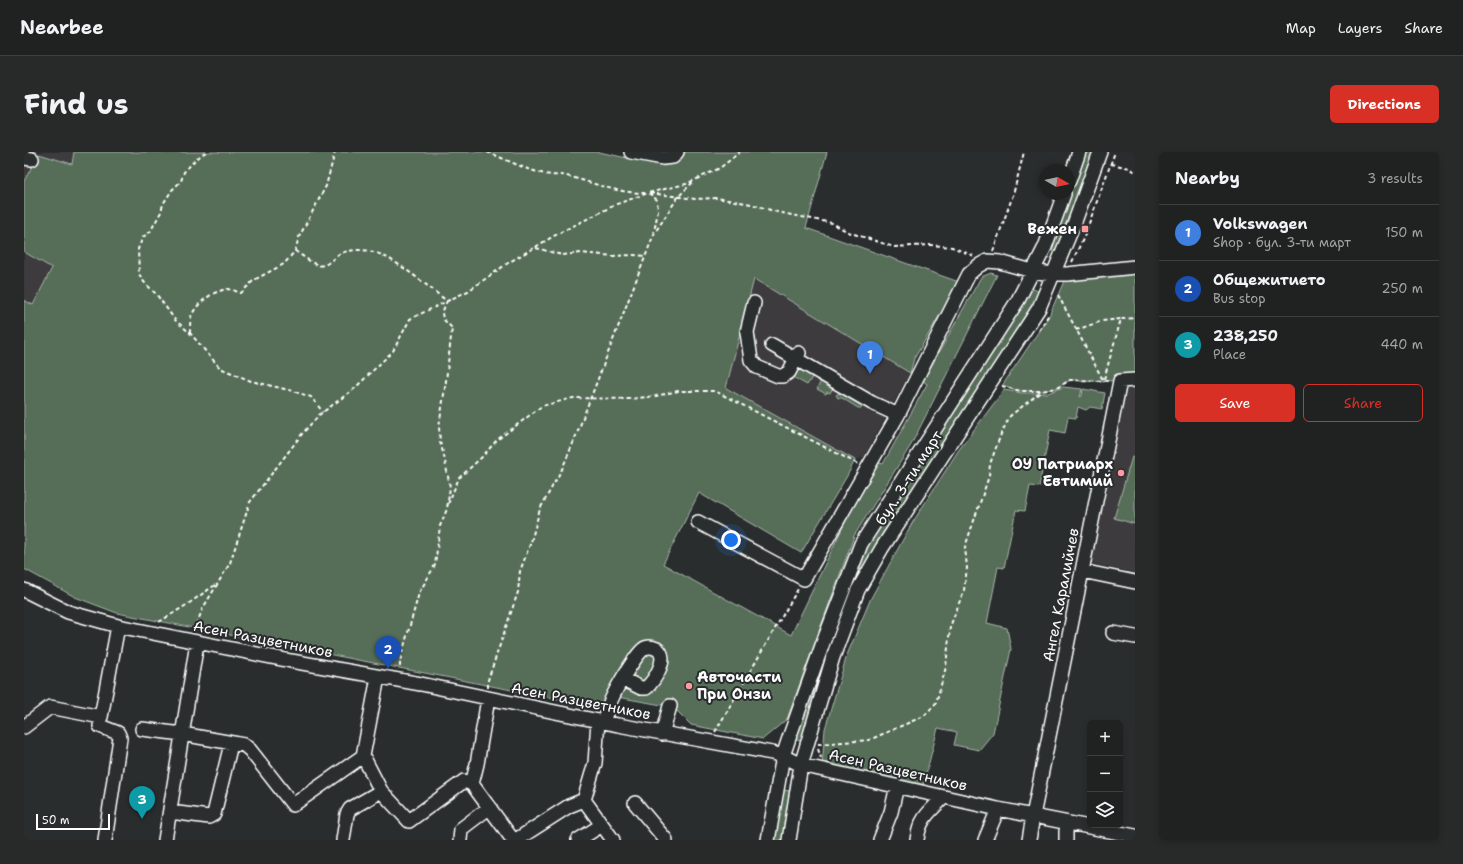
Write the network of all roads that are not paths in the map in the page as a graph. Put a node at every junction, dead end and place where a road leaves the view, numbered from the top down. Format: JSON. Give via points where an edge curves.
{"nodes":[{"id":1,"x":631,"y":152,"type":"edge"},
{"id":2,"x":677,"y":152,"type":"edge"},
{"id":3,"x":1079,"y":152,"type":"edge"},
{"id":4,"x":1100,"y":152,"type":"edge"},
{"id":5,"x":1075,"y":164,"type":"edge"},
{"id":6,"x":1062,"y":200,"type":"edge"},
{"id":7,"x":1135,"y":266,"type":"edge"},
{"id":8,"x":1032,"y":271,"type":"junction"},
{"id":9,"x":1052,"y":274,"type":"junction"},
{"id":10,"x":754,"y":303,"type":"dead end"},
{"id":11,"x":772,"y":345,"type":"dead end"},
{"id":12,"x":797,"y":356,"type":"junction"},
{"id":13,"x":1135,"y":380,"type":"edge"},
{"id":14,"x":898,"y":415,"type":"junction"},
{"id":15,"x":698,"y":522,"type":"dead end"},
{"id":16,"x":1082,"y":571,"type":"junction"},
{"id":17,"x":1135,"y":582,"type":"edge"},
{"id":18,"x":24,"y":590,"type":"edge"},
{"id":19,"x":118,"y":626,"type":"junction"},
{"id":20,"x":1113,"y":633,"type":"dead end"},
{"id":21,"x":1135,"y":637,"type":"edge"},
{"id":22,"x":194,"y":642,"type":"junction"},
{"id":23,"x":378,"y":677,"type":"junction"},
{"id":24,"x":623,"y":678,"type":"dead end"},
{"id":25,"x":488,"y":699,"type":"junction"},
{"id":26,"x":670,"y":706,"type":"dead end"},
{"id":27,"x":600,"y":721,"type":"junction"},
{"id":28,"x":100,"y":726,"type":"dead end"},
{"id":29,"x":24,"y":728,"type":"edge"},
{"id":30,"x":142,"y":729,"type":"dead end"},
{"id":31,"x":182,"y":734,"type":"junction"},
{"id":32,"x":662,"y":734,"type":"junction"},
{"id":33,"x":231,"y":744,"type":"junction"},
{"id":34,"x":363,"y":756,"type":"junction"},
{"id":35,"x":783,"y":756,"type":"junction"},
{"id":36,"x":801,"y":764,"type":"junction"},
{"id":37,"x":472,"y":784,"type":"junction"},
{"id":38,"x":897,"y":786,"type":"junction"},
{"id":39,"x":381,"y":791,"type":"junction"},
{"id":40,"x":944,"y":797,"type":"junction"},
{"id":41,"x":584,"y":800,"type":"junction"},
{"id":42,"x":635,"y":803,"type":"dead end"},
{"id":43,"x":490,"y":807,"type":"junction"},
{"id":44,"x":998,"y":809,"type":"junction"},
{"id":45,"x":170,"y":812,"type":"junction"},
{"id":46,"x":1033,"y":816,"type":"junction"},
{"id":47,"x":1068,"y":823,"type":"junction"},
{"id":48,"x":602,"y":825,"type":"junction"},
{"id":49,"x":1135,"y":836,"type":"edge"},
{"id":50,"x":105,"y":840,"type":"edge"},
{"id":51,"x":165,"y":840,"type":"edge"},
{"id":52,"x":343,"y":840,"type":"edge"},
{"id":53,"x":460,"y":840,"type":"edge"},
{"id":54,"x":515,"y":840,"type":"edge"},
{"id":55,"x":578,"y":840,"type":"edge"},
{"id":56,"x":613,"y":840,"type":"edge"},
{"id":57,"x":666,"y":840,"type":"edge"},
{"id":58,"x":768,"y":840,"type":"edge"},
{"id":59,"x":789,"y":840,"type":"edge"},
{"id":60,"x":880,"y":840,"type":"edge"},
{"id":61,"x":917,"y":840,"type":"edge"},
{"id":62,"x":985,"y":840,"type":"edge"},
{"id":63,"x":1029,"y":840,"type":"edge"},
{"id":64,"x":1066,"y":840,"type":"edge"}],
"edges":[{"from":1,"to":2,"type":"street","via":[[663,158],[673,157]]},
{"from":3,"to":5,"type":"street"},
{"from":4,"to":9,"type":"street","name":"бул. 3-ти март","via":[[1074,224]]},
{"from":6,"to":8,"type":"street","name":"бул. 3-ти март","via":[[1045,247]]},
{"from":7,"to":9,"type":"street"},
{"from":8,"to":9,"type":"street"},
{"from":8,"to":14,"type":"street","via":[[987,261],[969,274]]},
{"from":8,"to":35,"type":"street","name":"бул. 3-ти март","via":[[1018,300],[861,544]]},
{"from":9,"to":36,"type":"street","name":"бул. 3-ти март","via":[[1039,308],[882,548],[858,590],[833,657]]},
{"from":10,"to":12,"type":"street","via":[[747,332],[751,360],[757,367],[783,376],[789,372]]},
{"from":11,"to":12,"type":"street"},
{"from":12,"to":14,"type":"street","via":[[872,403]]},
{"from":13,"to":16,"type":"street","name":"Ангел Каралийчев","via":[[1120,381]]},
{"from":14,"to":15,"type":"street","via":[[804,579]]},
{"from":16,"to":17,"type":"street"},
{"from":16,"to":46,"type":"street","name":"Ангел Каралийчев"},
{"from":18,"to":19,"type":"street","name":"Асен Разцветников","via":[[68,612]]},
{"from":19,"to":22,"type":"street","name":"Асен Разцветников"},
{"from":19,"to":29,"type":"street","via":[[101,717],[50,707]]},
{"from":20,"to":21,"type":"street"},
{"from":22,"to":23,"type":"street","name":"Асен Разцветников"},
{"from":22,"to":31,"type":"street"},
{"from":23,"to":25,"type":"street","name":"Асен Разцветников"},
{"from":23,"to":34,"type":"street"},
{"from":24,"to":27,"type":"street"},
{"from":25,"to":27,"type":"street","name":"Асен Разцветников"},
{"from":25,"to":37,"type":"street"},
{"from":26,"to":32,"type":"street"},
{"from":27,"to":32,"type":"street","name":"Асен Разцветников"},
{"from":27,"to":41,"type":"street","via":[[595,763]]},
{"from":28,"to":50,"type":"street","via":[[118,733],[120,738]]},
{"from":30,"to":31,"type":"street"},
{"from":31,"to":33,"type":"street"},
{"from":31,"to":45,"type":"street"},
{"from":32,"to":35,"type":"street","name":"Асен Разцветников"},
{"from":33,"to":34,"type":"street","via":[[244,745],[250,750],[293,805]]},
{"from":33,"to":45,"type":"street","via":[[214,814],[209,817]]},
{"from":34,"to":39,"type":"street"},
{"from":35,"to":36,"type":"street","name":"Асен Разцветников"},
{"from":35,"to":58,"type":"street","name":"бул. 3-ти март"},
{"from":36,"to":38,"type":"street","name":"Асен Разцветников"},
{"from":36,"to":59,"type":"street","name":"бул. 3-ти март"},
{"from":37,"to":39,"type":"street","via":[[464,781],[408,821]]},
{"from":37,"to":43,"type":"street"},
{"from":38,"to":40,"type":"street","name":"Асен Разцветников"},
{"from":38,"to":60,"type":"street","via":[[891,812]]},
{"from":39,"to":52,"type":"street","via":[[350,809]]},
{"from":40,"to":44,"type":"street","name":"Асен Разцветников"},
{"from":40,"to":61,"type":"street","via":[[926,813],[921,821]]},
{"from":41,"to":48,"type":"street"},
{"from":41,"to":54,"type":"street","via":[[569,806]]},
{"from":42,"to":57,"type":"street"},
{"from":43,"to":53,"type":"street","via":[[461,829]]},
{"from":43,"to":54,"type":"street"},
{"from":44,"to":46,"type":"street","name":"Асен Разцветников"},
{"from":44,"to":62,"type":"street"},
{"from":45,"to":51,"type":"street"},
{"from":46,"to":47,"type":"street","name":"Асен Разцветников"},
{"from":46,"to":63,"type":"street","name":"Ангел Каралийчев"},
{"from":47,"to":49,"type":"street","name":"Асен Разцветников"},
{"from":47,"to":64,"type":"street"},
{"from":48,"to":55,"type":"street"},
{"from":48,"to":56,"type":"street"}]}
